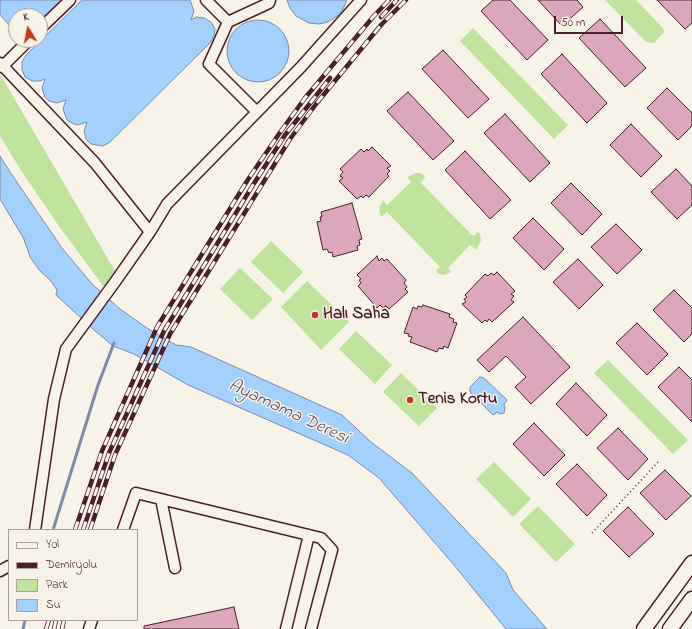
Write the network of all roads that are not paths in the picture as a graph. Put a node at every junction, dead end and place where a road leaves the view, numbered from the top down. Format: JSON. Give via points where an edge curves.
{"nodes":[{"id":1,"x":70,"y":0,"type":"edge"},
{"id":2,"x":206,"y":0,"type":"edge"},
{"id":3,"x":270,"y":0,"type":"edge"},
{"id":4,"x":360,"y":0,"type":"edge"},
{"id":5,"x":48,"y":22,"type":"edge"},
{"id":6,"x":228,"y":22,"type":"junction"},
{"id":7,"x":21,"y":48,"type":"edge"},
{"id":8,"x":1,"y":65,"type":"edge"},
{"id":9,"x":257,"y":112,"type":"junction"},
{"id":10,"x":150,"y":232,"type":"junction"},
{"id":11,"x":161,"y":499,"type":"junction"},
{"id":12,"x":35,"y":529,"type":"edge"},
{"id":13,"x":123,"y":529,"type":"edge"},
{"id":14,"x":309,"y":536,"type":"junction"},
{"id":15,"x":692,"y":563,"type":"edge"},
{"id":16,"x":175,"y":568,"type":"dead end"},
{"id":17,"x":692,"y":599,"type":"edge"},
{"id":18,"x":286,"y":629,"type":"edge"},
{"id":19,"x":311,"y":629,"type":"edge"},
{"id":20,"x":644,"y":629,"type":"edge"},
{"id":21,"x":670,"y":629,"type":"edge"}],
"edges":[{"from":1,"to":5,"type":"lane"},
{"from":2,"to":6,"type":"lane"},
{"from":3,"to":6,"type":"lane","via":[[269,3]]},
{"from":4,"to":9,"type":"lane"},
{"from":6,"to":9,"type":"lane","via":[[209,64]]},
{"from":7,"to":8,"type":"lane"},
{"from":8,"to":10,"type":"lane","via":[[95,163]]},
{"from":9,"to":10,"type":"lane","via":[[167,204]]},
{"from":10,"to":12,"type":"lane","via":[[66,348],[54,399]]},
{"from":11,"to":13,"type":"lane","via":[[136,493]]},
{"from":11,"to":14,"type":"lane"},
{"from":11,"to":16,"type":"lane"},
{"from":14,"to":18,"type":"lane"},
{"from":14,"to":19,"type":"lane","via":[[321,538],[332,550]]},
{"from":15,"to":20,"type":"highway"},
{"from":17,"to":21,"type":"highway"}]}
